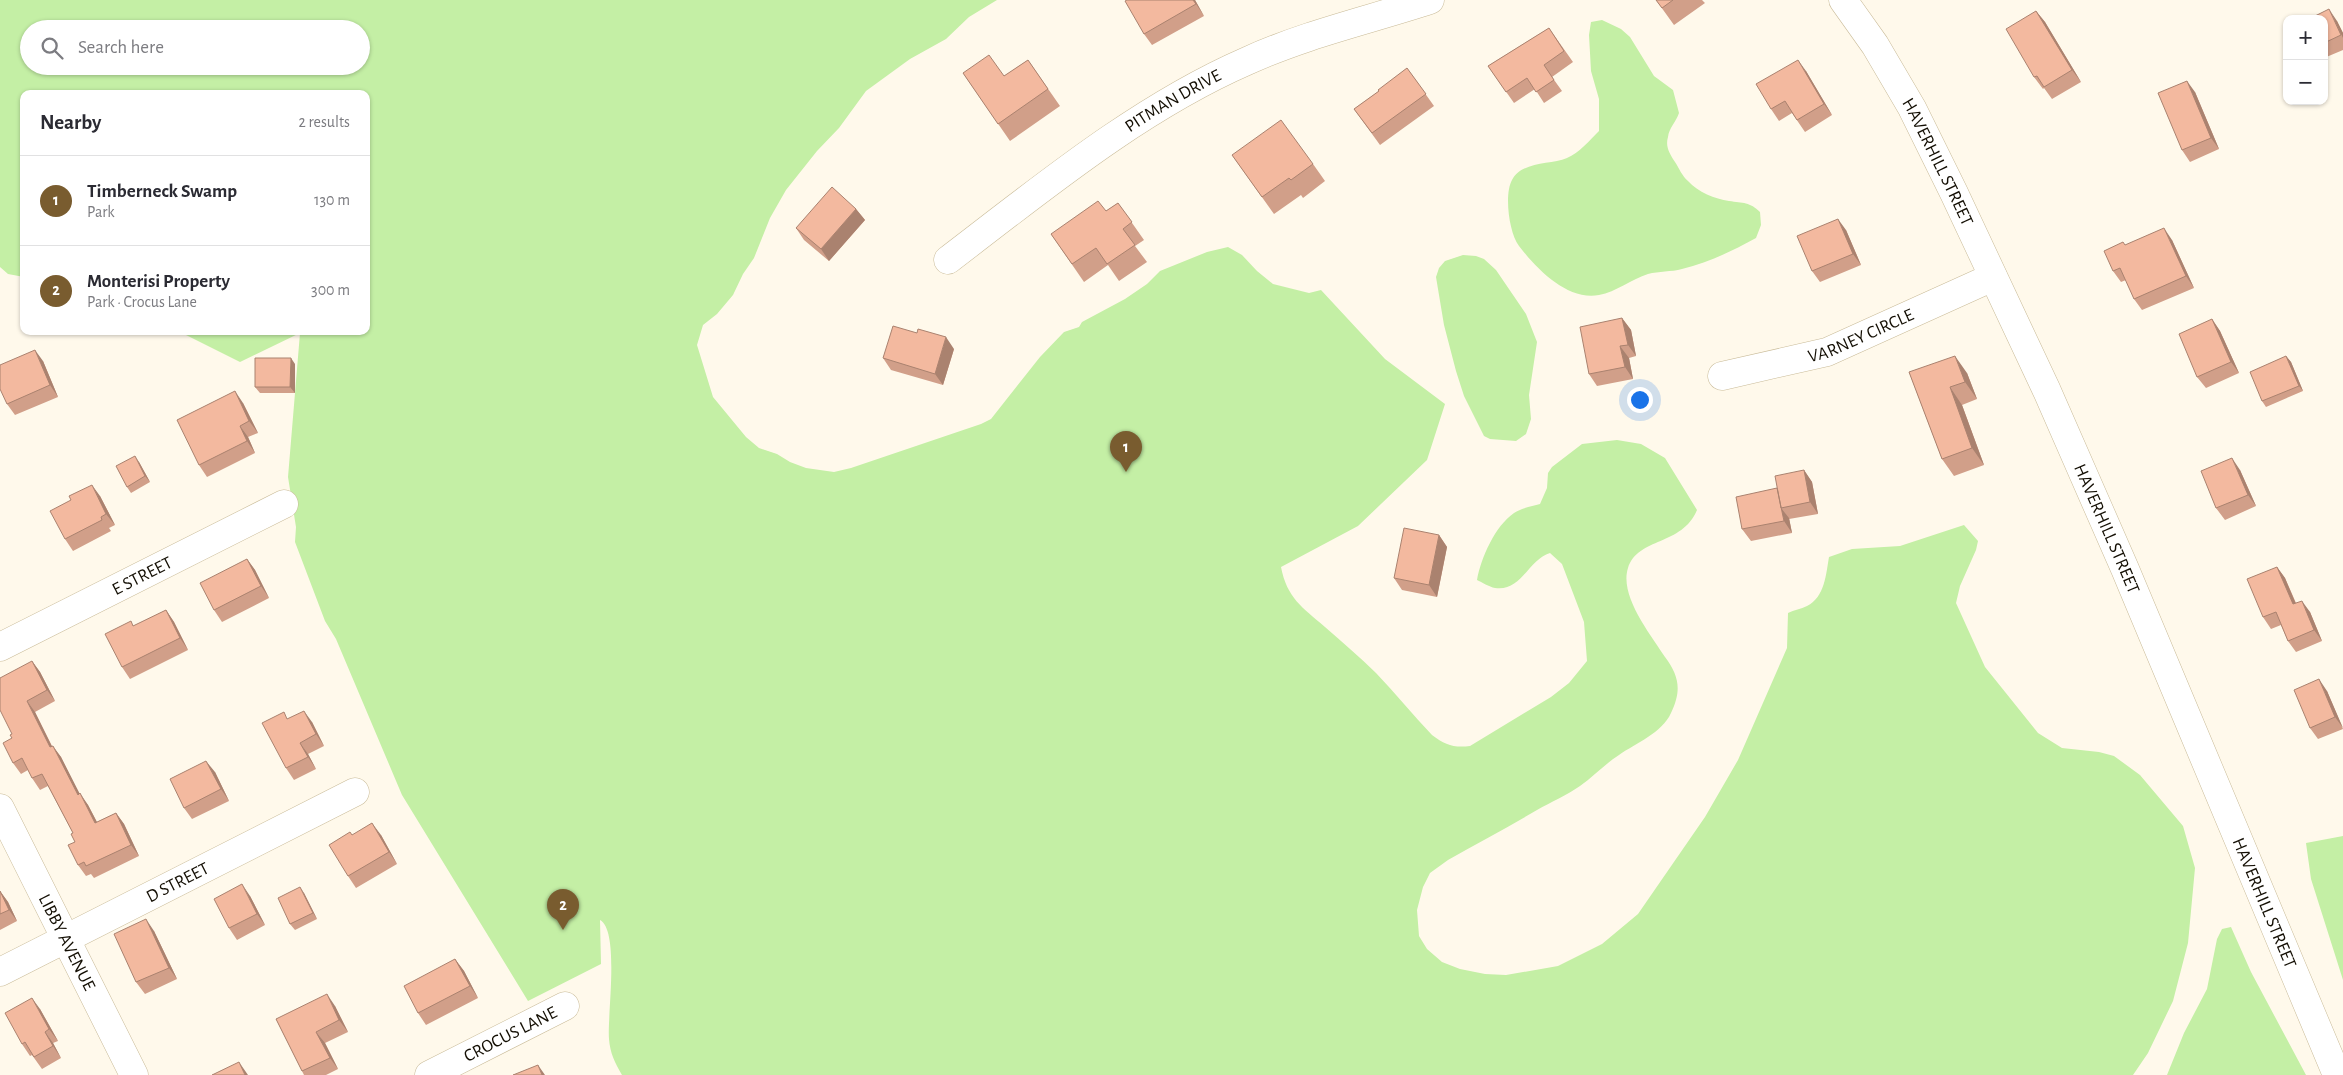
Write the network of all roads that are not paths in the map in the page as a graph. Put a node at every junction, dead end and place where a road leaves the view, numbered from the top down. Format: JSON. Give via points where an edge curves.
{"nodes":[{"id":1,"x":1430,"y":0,"type":"edge"},
{"id":2,"x":1843,"y":0,"type":"edge"},
{"id":3,"x":948,"y":260,"type":"dead end"},
{"id":4,"x":1993,"y":277,"type":"junction"},
{"id":5,"x":1722,"y":376,"type":"dead end"},
{"id":6,"x":284,"y":504,"type":"dead end"},
{"id":7,"x":0,"y":647,"type":"edge"},
{"id":8,"x":355,"y":792,"type":"dead end"},
{"id":9,"x":0,"y":808,"type":"edge"},
{"id":10,"x":66,"y":938,"type":"junction"},
{"id":11,"x":0,"y":972,"type":"edge"},
{"id":12,"x":565,"y":1006,"type":"dead end"},
{"id":13,"x":134,"y":1075,"type":"edge"},
{"id":14,"x":429,"y":1075,"type":"edge"},
{"id":15,"x":2337,"y":1075,"type":"edge"}],
"edges":[{"from":1,"to":3,"type":"street","name":"PITMAN DRIVE","via":[[1322,32],[1266,52],[1225,72],[1129,128],[1042,188]]},
{"from":2,"to":4,"type":"street","name":"HAVERHILL STREET","via":[[1875,45],[1912,108]]},
{"from":4,"to":5,"type":"street","name":"VARNEY CIRCLE","via":[[1827,352]]},
{"from":4,"to":15,"type":"street","name":"HAVERHILL STREET","via":[[2125,569]]},
{"from":6,"to":7,"type":"street","name":"E STREET"},
{"from":8,"to":10,"type":"street","name":"D STREET"},
{"from":9,"to":10,"type":"street","name":"LIBBY AVENUE"},
{"from":10,"to":11,"type":"street","name":"D STREET"},
{"from":10,"to":13,"type":"street","name":"LIBBY AVENUE"},
{"from":12,"to":14,"type":"street","name":"CROCUS LANE"}]}
